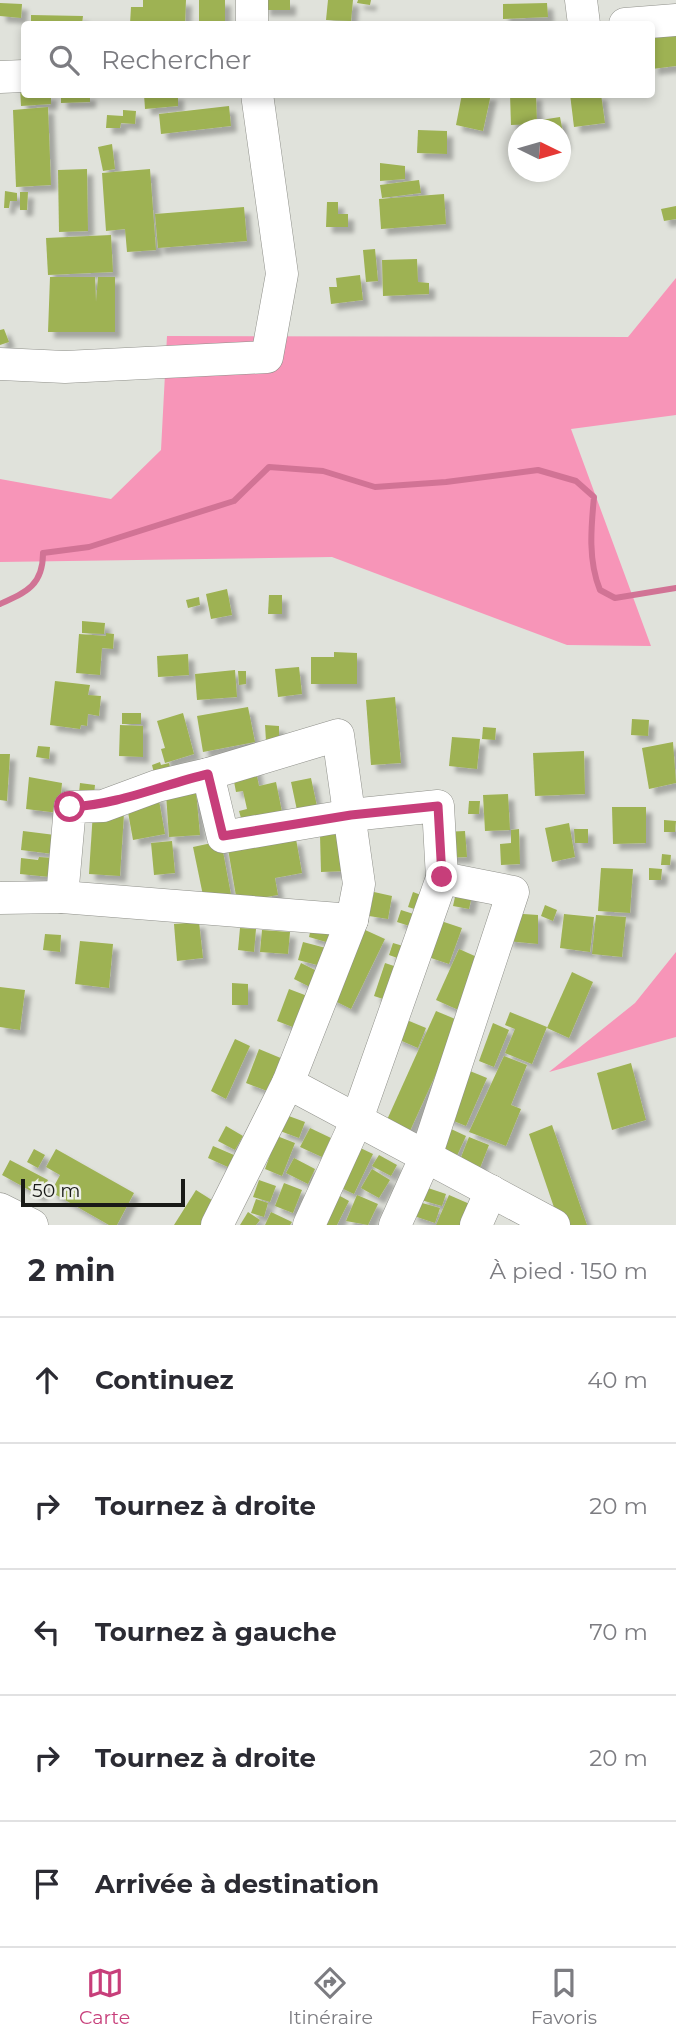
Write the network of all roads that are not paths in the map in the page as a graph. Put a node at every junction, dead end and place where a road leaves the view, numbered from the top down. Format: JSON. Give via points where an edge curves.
{"nodes":[{"id":1,"x":252,"y":0,"type":"edge"},
{"id":2,"x":581,"y":0,"type":"edge"},
{"id":3,"x":676,"y":20,"type":"edge"},
{"id":4,"x":252,"y":21,"type":"edge"},
{"id":5,"x":583,"y":21,"type":"edge"},
{"id":6,"x":655,"y":22,"type":"edge"},
{"id":7,"x":21,"y":76,"type":"edge"},
{"id":8,"x":0,"y":78,"type":"edge"},
{"id":9,"x":258,"y":98,"type":"edge"},
{"id":10,"x":0,"y":364,"type":"edge"},
{"id":11,"x":208,"y":774,"type":"junction"},
{"id":12,"x":351,"y":815,"type":"junction"},
{"id":13,"x":442,"y":877,"type":"junction"},
{"id":14,"x":62,"y":897,"type":"junction"},
{"id":15,"x":0,"y":898,"type":"edge"},
{"id":16,"x":352,"y":920,"type":"junction"},
{"id":17,"x":288,"y":1083,"type":"junction"},
{"id":18,"x":356,"y":1122,"type":"junction"},
{"id":19,"x":426,"y":1156,"type":"junction"},
{"id":20,"x":491,"y":1191,"type":"junction"},
{"id":21,"x":0,"y":1209,"type":"edge"},
{"id":22,"x":32,"y":1225,"type":"edge"},
{"id":23,"x":217,"y":1225,"type":"edge"},
{"id":24,"x":309,"y":1225,"type":"edge"},
{"id":25,"x":395,"y":1225,"type":"edge"},
{"id":26,"x":476,"y":1225,"type":"edge"},
{"id":27,"x":554,"y":1225,"type":"edge"}],
"edges":[{"from":1,"to":4,"type":"street"},
{"from":2,"to":5,"type":"street"},
{"from":3,"to":6,"type":"street"},
{"from":7,"to":8,"type":"street"},
{"from":9,"to":10,"type":"street","via":[[282,274],[267,357],[65,367]]},
{"from":11,"to":12,"type":"street","via":[[223,836]]},
{"from":11,"to":12,"type":"street","via":[[338,736]]},
{"from":11,"to":14,"type":"street","via":[[103,806],[70,807]]},
{"from":12,"to":13,"type":"street","via":[[438,806]]},
{"from":12,"to":16,"type":"street","via":[[359,884]]},
{"from":13,"to":18,"type":"street"},
{"from":13,"to":19,"type":"street","via":[[513,892]]},
{"from":14,"to":15,"type":"street"},
{"from":14,"to":16,"type":"street"},
{"from":16,"to":17,"type":"street"},
{"from":17,"to":18,"type":"street"},
{"from":17,"to":23,"type":"street"},
{"from":18,"to":19,"type":"street"},
{"from":18,"to":24,"type":"street"},
{"from":19,"to":20,"type":"street"},
{"from":19,"to":25,"type":"street"},
{"from":20,"to":26,"type":"street"},
{"from":20,"to":27,"type":"street"},
{"from":21,"to":22,"type":"street"}]}
